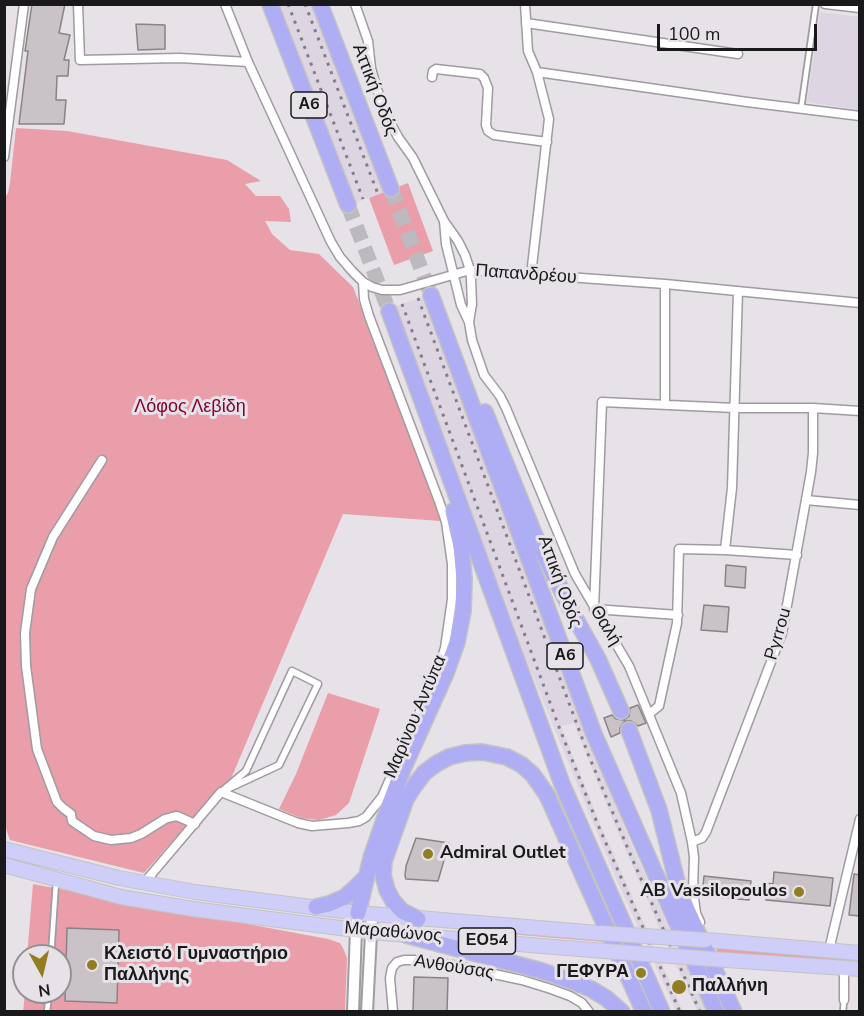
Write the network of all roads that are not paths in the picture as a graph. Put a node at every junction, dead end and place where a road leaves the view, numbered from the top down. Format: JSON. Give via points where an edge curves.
{"nodes":[{"id":1,"x":24,"y":4,"type":"edge"},
{"id":2,"x":78,"y":4,"type":"edge"},
{"id":3,"x":225,"y":4,"type":"edge"},
{"id":4,"x":270,"y":4,"type":"edge"},
{"id":5,"x":320,"y":4,"type":"edge"},
{"id":6,"x":355,"y":4,"type":"edge"},
{"id":7,"x":525,"y":4,"type":"edge"},
{"id":8,"x":816,"y":4,"type":"edge"},
{"id":9,"x":825,"y":4,"type":"edge"},
{"id":10,"x":860,"y":8,"type":"edge"},
{"id":11,"x":526,"y":23,"type":"junction"},
{"id":12,"x":738,"y":54,"type":"dead end"},
{"id":13,"x":248,"y":62,"type":"junction"},
{"id":14,"x":537,"y":72,"type":"junction"},
{"id":15,"x":432,"y":77,"type":"dead end"},
{"id":16,"x":801,"y":109,"type":"junction"},
{"id":17,"x":860,"y":116,"type":"edge"},
{"id":18,"x":547,"y":142,"type":"junction"},
{"id":19,"x":4,"y":157,"type":"edge"},
{"id":20,"x":391,"y":189,"type":"tunnel mouth"},
{"id":21,"x":348,"y":205,"type":"tunnel mouth"},
{"id":22,"x":444,"y":221,"type":"junction"},
{"id":23,"x":470,"y":270,"type":"junction"},
{"id":24,"x":454,"y":274,"type":"junction"},
{"id":25,"x":531,"y":275,"type":"junction"},
{"id":26,"x":363,"y":282,"type":"junction"},
{"id":27,"x":665,"y":284,"type":"junction"},
{"id":28,"x":738,"y":291,"type":"junction"},
{"id":29,"x":860,"y":303,"type":"edge"},
{"id":30,"x":389,"y":311,"type":"tunnel mouth"},
{"id":31,"x":469,"y":322,"type":"junction"},
{"id":32,"x":420,"y":395,"type":"junction"},
{"id":33,"x":664,"y":405,"type":"junction"},
{"id":34,"x":735,"y":408,"type":"junction"},
{"id":35,"x":813,"y":408,"type":"junction"},
{"id":36,"x":860,"y":411,"type":"edge"},
{"id":37,"x":102,"y":460,"type":"dead end"},
{"id":38,"x":806,"y":500,"type":"junction"},
{"id":39,"x":860,"y":505,"type":"edge"},
{"id":40,"x":725,"y":550,"type":"junction"},
{"id":41,"x":797,"y":555,"type":"junction"},
{"id":42,"x":594,"y":609,"type":"junction"},
{"id":43,"x":678,"y":615,"type":"junction"},
{"id":44,"x":621,"y":711,"type":"dead end"},
{"id":45,"x":649,"y":714,"type":"junction"},
{"id":46,"x":629,"y":730,"type":"dead end"},
{"id":47,"x":222,"y":792,"type":"junction"},
{"id":48,"x":860,"y":819,"type":"edge"},
{"id":49,"x":195,"y":824,"type":"junction"},
{"id":50,"x":692,"y":842,"type":"junction"},
{"id":51,"x":4,"y":849,"type":"edge"},
{"id":52,"x":4,"y":865,"type":"edge"},
{"id":53,"x":366,"y":876,"type":"junction"},
{"id":54,"x":56,"y":879,"type":"junction"},
{"id":55,"x":144,"y":883,"type":"junction"},
{"id":56,"x":316,"y":907,"type":"junction"},
{"id":57,"x":365,"y":913,"type":"junction"},
{"id":58,"x":418,"y":919,"type":"junction"},
{"id":59,"x":356,"y":930,"type":"junction"},
{"id":60,"x":371,"y":932,"type":"junction"},
{"id":61,"x":406,"y":935,"type":"junction"},
{"id":62,"x":706,"y":940,"type":"junction"},
{"id":63,"x":52,"y":944,"type":"edge"},
{"id":64,"x":829,"y":950,"type":"junction"},
{"id":65,"x":860,"y":953,"type":"edge"},
{"id":66,"x":844,"y":968,"type":"junction"},
{"id":67,"x":860,"y":969,"type":"edge"},
{"id":68,"x":844,"y":1000,"type":"joint"},
{"id":69,"x":352,"y":1011,"type":"edge"},
{"id":70,"x":367,"y":1011,"type":"edge"},
{"id":71,"x":393,"y":1011,"type":"edge"},
{"id":72,"x":589,"y":1011,"type":"edge"},
{"id":73,"x":622,"y":1011,"type":"edge"},
{"id":74,"x":644,"y":1011,"type":"edge"},
{"id":75,"x":662,"y":1011,"type":"edge"},
{"id":76,"x":716,"y":1011,"type":"edge"},
{"id":77,"x":734,"y":1011,"type":"edge"},
{"id":78,"x":843,"y":1011,"type":"edge"}],
"edges":[{"from":1,"to":19,"type":"street"},
{"from":2,"to":13,"type":"street","via":[[80,60],[180,58]]},
{"from":3,"to":13,"type":"street","name":"Παπανδρέου"},
{"from":4,"to":21,"type":"highway","number":"Α6"},
{"from":5,"to":20,"type":"highway","name":"Αττική Οδός","number":"Α6"},
{"from":6,"to":22,"type":"street","name":"Θαλή","via":[[368,40],[376,87],[390,122]]},
{"from":7,"to":11,"type":"street"},
{"from":8,"to":16,"type":"lane"},
{"from":9,"to":10,"type":"street"},
{"from":11,"to":12,"type":"street"},
{"from":11,"to":14,"type":"street","via":[[528,51]]},
{"from":13,"to":26,"type":"street","name":"Παπανδρέου","via":[[331,242],[339,257]]},
{"from":14,"to":16,"type":"street"},
{"from":14,"to":18,"type":"street","via":[[549,119]]},
{"from":15,"to":18,"type":"street","via":[[436,69],[480,74],[488,88],[488,131]]},
{"from":16,"to":17,"type":"street"},
{"from":18,"to":25,"type":"street"},
{"from":22,"to":23,"type":"street","name":"Θαλή"},
{"from":22,"to":24,"type":"street","name":"Θαλή"},
{"from":23,"to":24,"type":"street","name":"Παπανδρέου"},
{"from":23,"to":25,"type":"street","name":"Παπανδρέου"},
{"from":23,"to":31,"type":"street","name":"Θαλή"},
{"from":24,"to":26,"type":"street","name":"Παπανδρέου","via":[[400,290],[382,290]]},
{"from":24,"to":31,"type":"street","name":"Θαλή"},
{"from":25,"to":27,"type":"street","name":"Παπανδρέου"},
{"from":26,"to":47,"type":"street","name":"Μαρίνου Αντύπα","via":[[369,316],[446,522],[453,582],[445,648],[382,797],[366,817],[312,826]]},
{"from":27,"to":28,"type":"street","name":"Παπανδρέου"},
{"from":27,"to":33,"type":"street"},
{"from":28,"to":29,"type":"street","name":"Παπανδρέου"},
{"from":28,"to":34,"type":"street"},
{"from":30,"to":32,"type":"highway","number":"Α6"},
{"from":31,"to":42,"type":"street","name":"Θαλή","via":[[484,375],[506,408],[574,574]]},
{"from":32,"to":53,"type":"highway","via":[[459,535],[464,567],[463,612],[450,663],[393,795]]},
{"from":32,"to":75,"type":"highway","number":"Α6","via":[[562,784]]},
{"from":33,"to":34,"type":"street"},
{"from":33,"to":42,"type":"street","via":[[603,402]]},
{"from":34,"to":35,"type":"street"},
{"from":34,"to":40,"type":"street"},
{"from":35,"to":36,"type":"street"},
{"from":35,"to":38,"type":"street","name":"Pyrrou","via":[[813,453]]},
{"from":37,"to":49,"type":"street","via":[[53,537],[31,589],[25,633],[26,666],[37,749],[57,802],[71,814],[72,821],[94,836],[111,840],[131,838],[177,816]]},
{"from":38,"to":39,"type":"street"},
{"from":38,"to":41,"type":"street","name":"Pyrrou"},
{"from":40,"to":41,"type":"street"},
{"from":40,"to":43,"type":"street","via":[[679,549]]},
{"from":41,"to":50,"type":"street","name":"Pyrrou","via":[[778,647],[706,832]]},
{"from":42,"to":43,"type":"street"},
{"from":42,"to":45,"type":"street","name":"Θαλή","via":[[629,666]]},
{"from":43,"to":45,"type":"street","via":[[659,706]]},
{"from":44,"to":76,"type":"highway","name":"Αττική Οδός","number":"Α6","via":[[545,557],[469,372],[431,295],[594,734]]},
{"from":45,"to":50,"type":"street","name":"Θαλή","via":[[681,793]]},
{"from":46,"to":77,"type":"highway","via":[[659,810],[678,886]]},
{"from":47,"to":47,"type":"street","via":[[279,765],[318,684],[292,671],[246,771]]},
{"from":47,"to":49,"type":"street"},
{"from":48,"to":64,"type":"street"},
{"from":49,"to":55,"type":"street"},
{"from":50,"to":62,"type":"street","name":"Θαλή","via":[[696,912]]},
{"from":51,"to":55,"type":"main road","name":"Μαραθώνος","number":"ΕΟ54"},
{"from":52,"to":54,"type":"main road","name":"Μαραθώνος","number":"ΕΟ54"},
{"from":53,"to":56,"type":"highway","via":[[345,897]]},
{"from":53,"to":57,"type":"highway"},
{"from":54,"to":59,"type":"main road","name":"Μαραθώνος","number":"ΕΟ54","via":[[157,904]]},
{"from":54,"to":63,"type":"lane"},
{"from":55,"to":56,"type":"main road","name":"Μαραθώνος","number":"ΕΟ54"},
{"from":56,"to":57,"type":"main road","name":"Μαραθώνος","number":"ΕΟ54"},
{"from":57,"to":58,"type":"main road","name":"Μαραθώνος","number":"ΕΟ54"},
{"from":57,"to":59,"type":"street"},
{"from":57,"to":60,"type":"street"},
{"from":58,"to":62,"type":"main road","name":"Μαραθώνος","number":"ΕΟ54","bridge":true},
{"from":58,"to":74,"type":"highway","via":[[393,901],[384,875],[384,861],[406,799],[424,773],[449,757],[482,752],[507,757],[534,775],[547,795]]},
{"from":59,"to":60,"type":"main road","name":"Μαραθώνος","number":"ΕΟ54"},
{"from":59,"to":69,"type":"street"},
{"from":60,"to":61,"type":"main road","name":"Μαραθώνος","number":"ΕΟ54"},
{"from":60,"to":70,"type":"street"},
{"from":61,"to":66,"type":"main road","name":"Μαραθώνος","number":"ΕΟ54","bridge":true},
{"from":61,"to":73,"type":"highway","via":[[591,988]]},
{"from":62,"to":64,"type":"main road","name":"Μαραθώνος","number":"ΕΟ54"},
{"from":64,"to":65,"type":"main road","name":"Μαραθώνος","number":"ΕΟ54"},
{"from":66,"to":67,"type":"main road","name":"Μαραθώνος","number":"ΕΟ54"},
{"from":66,"to":68,"type":"street"},
{"from":68,"to":78,"type":"lane"},
{"from":71,"to":72,"type":"street","name":"Ανθούσας","via":[[392,968],[404,960],[452,965],[522,980],[570,996]]}]}
